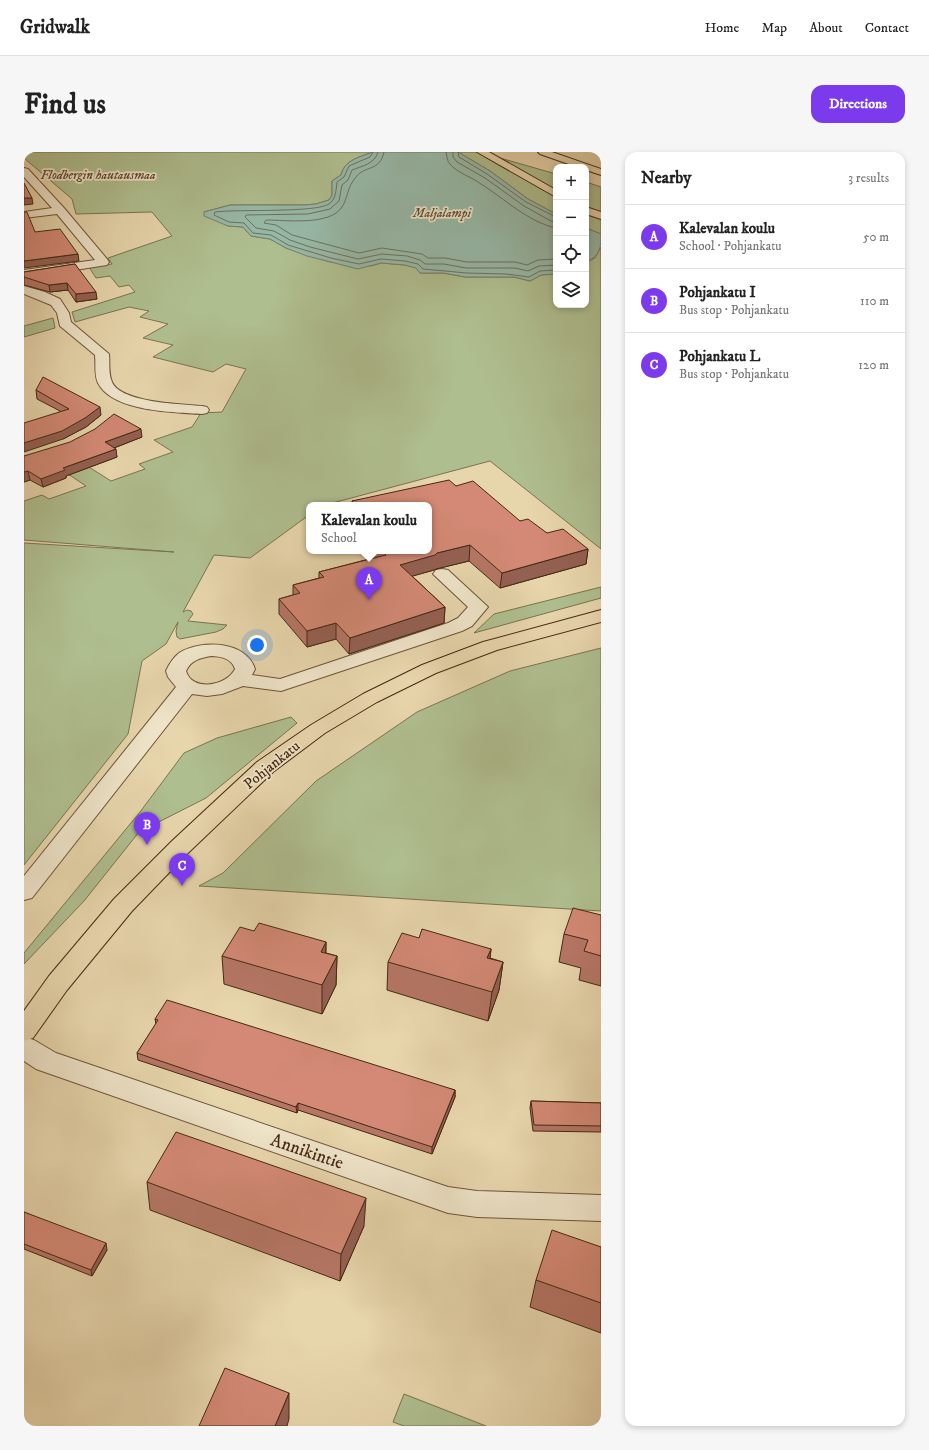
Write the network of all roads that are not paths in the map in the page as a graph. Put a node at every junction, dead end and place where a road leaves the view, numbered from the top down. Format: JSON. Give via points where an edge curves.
{"nodes":[{"id":1,"x":482,"y":152,"type":"edge"},
{"id":2,"x":543,"y":152,"type":"edge"},
{"id":3,"x":568,"y":152,"type":"edge"},
{"id":4,"x":601,"y":164,"type":"edge"},
{"id":5,"x":24,"y":172,"type":"edge"},
{"id":6,"x":601,"y":172,"type":"edge"},
{"id":7,"x":589,"y":178,"type":"edge"},
{"id":8,"x":601,"y":180,"type":"edge"},
{"id":9,"x":553,"y":192,"type":"edge"},
{"id":10,"x":60,"y":210,"type":"junction"},
{"id":11,"x":589,"y":211,"type":"edge"},
{"id":12,"x":24,"y":215,"type":"edge"},
{"id":13,"x":601,"y":216,"type":"edge"},
{"id":14,"x":24,"y":274,"type":"edge"},
{"id":15,"x":24,"y":290,"type":"edge"},
{"id":16,"x":128,"y":400,"type":"junction"},
{"id":17,"x":202,"y":410,"type":"dead end"},
{"id":18,"x":117,"y":412,"type":"dead end"},
{"id":19,"x":442,"y":574,"type":"dead end"},
{"id":20,"x":601,"y":616,"type":"edge"},
{"id":21,"x":241,"y":680,"type":"junction"},
{"id":22,"x":188,"y":686,"type":"junction"},
{"id":23,"x":24,"y":892,"type":"edge"},
{"id":24,"x":24,"y":1031,"type":"edge"},
{"id":25,"x":24,"y":1048,"type":"edge"},
{"id":26,"x":601,"y":1208,"type":"edge"}],
"edges":[{"from":1,"to":9,"type":"main road"},
{"from":2,"to":6,"type":"main road"},
{"from":3,"to":4,"type":"main road"},
{"from":5,"to":10,"type":"street"},
{"from":7,"to":8,"type":"main road"},
{"from":10,"to":12,"type":"street"},
{"from":10,"to":14,"type":"street","via":[[103,262]]},
{"from":11,"to":13,"type":"main road"},
{"from":15,"to":16,"type":"street","via":[[56,302],[63,313],[65,323],[102,354],[102,371],[108,387]]},
{"from":16,"to":17,"type":"street"},
{"from":16,"to":18,"type":"street"},
{"from":19,"to":21,"type":"street","via":[[479,607],[465,622],[281,685]]},
{"from":20,"to":24,"type":"main road","name":"Pohjankatu","via":[[490,646],[429,669],[370,698],[318,729],[270,763],[123,905],[67,972]]},
{"from":21,"to":22,"type":"street","via":[[216,690],[199,690]]},
{"from":21,"to":22,"type":"street","via":[[246,667],[236,655],[207,651],[189,655],[178,665],[177,677]]},
{"from":22,"to":23,"type":"street"},
{"from":25,"to":26,"type":"street","name":"Annikintie","via":[[46,1061],[448,1200],[477,1204]]}]}
